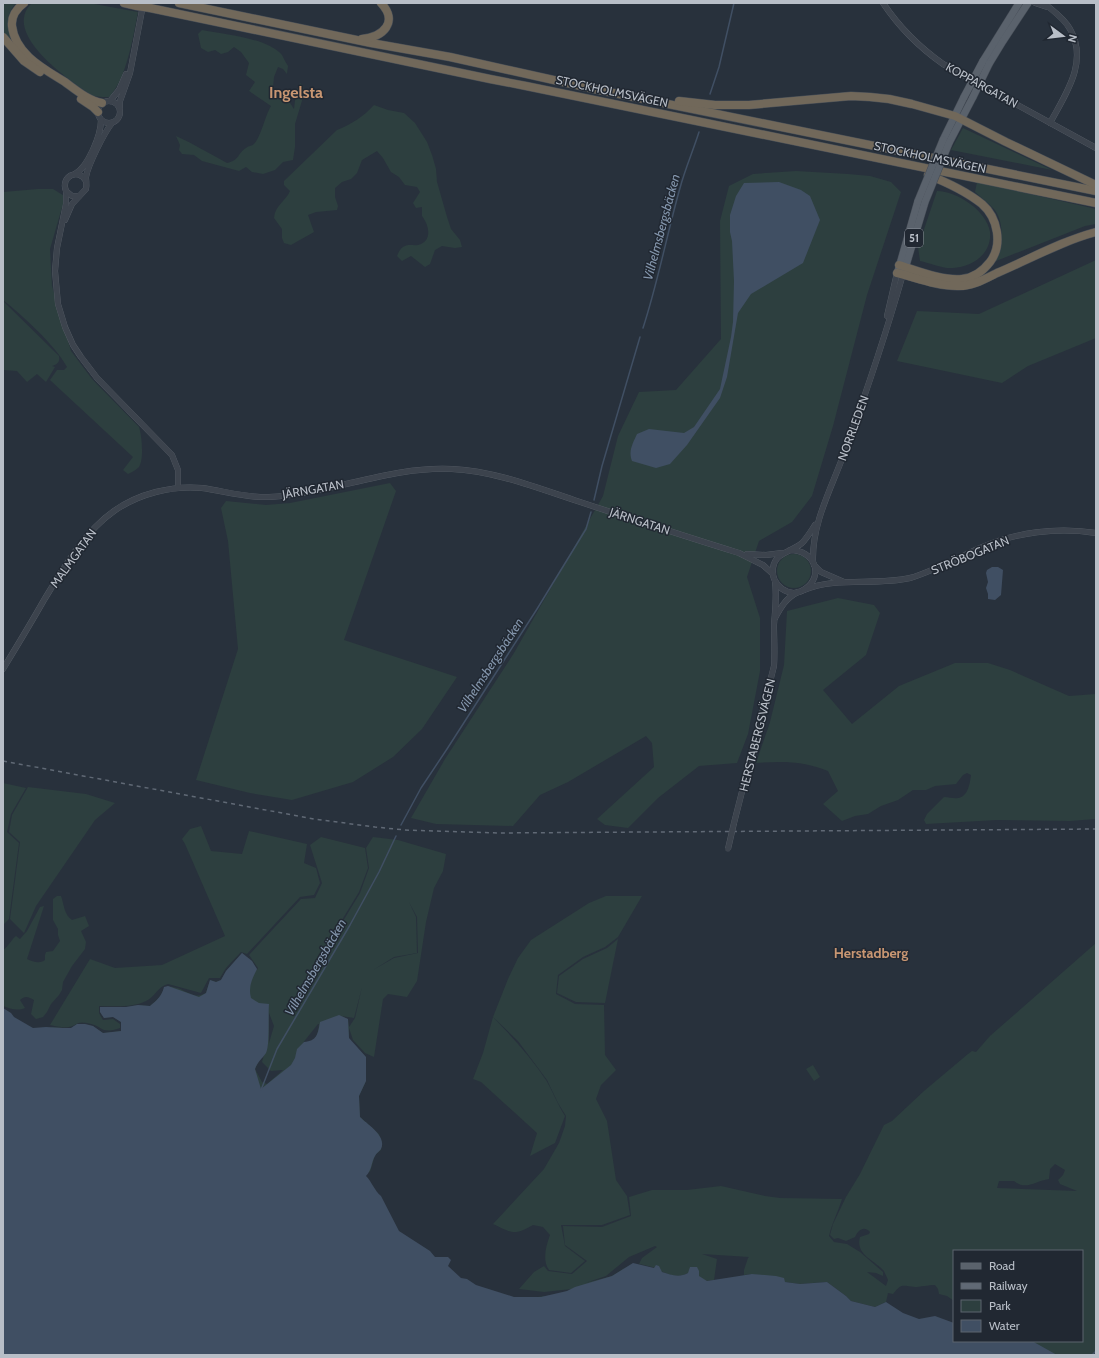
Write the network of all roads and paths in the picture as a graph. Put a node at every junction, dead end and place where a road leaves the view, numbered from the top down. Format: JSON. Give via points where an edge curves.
{"nodes":[{"id":1,"x":24,"y":3,"type":"edge"},
{"id":2,"x":124,"y":3,"type":"edge"},
{"id":3,"x":179,"y":3,"type":"edge"},
{"id":4,"x":381,"y":3,"type":"edge"},
{"id":5,"x":883,"y":3,"type":"edge"},
{"id":6,"x":1019,"y":3,"type":"edge"},
{"id":7,"x":1028,"y":3,"type":"edge"},
{"id":8,"x":1035,"y":3,"type":"edge"},
{"id":9,"x":1044,"y":3,"type":"edge"},
{"id":10,"x":144,"y":6,"type":"edge"},
{"id":11,"x":1049,"y":8,"type":"junction"},
{"id":12,"x":3,"y":37,"type":"edge"},
{"id":13,"x":355,"y":39,"type":"junction"},
{"id":14,"x":132,"y":58,"type":"junction"},
{"id":15,"x":986,"y":63,"type":"junction"},
{"id":16,"x":625,"y":95,"type":"junction"},
{"id":17,"x":106,"y":102,"type":"junction"},
{"id":18,"x":120,"y":108,"type":"junction"},
{"id":19,"x":99,"y":116,"type":"junction"},
{"id":20,"x":958,"y":118,"type":"junction"},
{"id":21,"x":112,"y":123,"type":"junction"},
{"id":22,"x":1050,"y":123,"type":"junction"},
{"id":23,"x":1096,"y":148,"type":"edge"},
{"id":24,"x":868,"y":156,"type":"junction"},
{"id":25,"x":75,"y":174,"type":"junction"},
{"id":26,"x":86,"y":181,"type":"junction"},
{"id":27,"x":1096,"y":185,"type":"edge"},
{"id":28,"x":66,"y":191,"type":"junction"},
{"id":29,"x":1096,"y":191,"type":"edge"},
{"id":30,"x":79,"y":196,"type":"junction"},
{"id":31,"x":1096,"y":203,"type":"edge"},
{"id":32,"x":61,"y":229,"type":"junction"},
{"id":33,"x":1096,"y":232,"type":"edge"},
{"id":34,"x":901,"y":270,"type":"junction"},
{"id":35,"x":178,"y":488,"type":"junction"},
{"id":36,"x":819,"y":518,"type":"junction"},
{"id":37,"x":1096,"y":533,"type":"edge"},
{"id":38,"x":787,"y":551,"type":"junction"},
{"id":39,"x":739,"y":553,"type":"junction"},
{"id":40,"x":814,"y":563,"type":"junction"},
{"id":41,"x":773,"y":574,"type":"junction"},
{"id":42,"x":775,"y":582,"type":"junction"},
{"id":43,"x":844,"y":582,"type":"junction"},
{"id":44,"x":802,"y":591,"type":"junction"},
{"id":45,"x":775,"y":618,"type":"junction"},
{"id":46,"x":3,"y":669,"type":"edge"},
{"id":47,"x":728,"y":850,"type":"dead end"}],
"edges":[{"from":1,"to":17,"type":"highway","via":[[15,11],[12,22],[15,37],[23,50],[30,58],[93,100]]},
{"from":2,"to":10,"type":"highway","name":"STOCKHOLMSVÄGEN"},
{"from":3,"to":13,"type":"highway","name":"STOCKHOLMSVÄGEN"},
{"from":4,"to":13,"type":"highway","via":[[389,16],[385,30],[375,36]]},
{"from":5,"to":22,"type":"street","name":"KOPPARGATAN","via":[[905,31],[936,59]]},
{"from":6,"to":15,"type":"main road","number":"51"},
{"from":7,"to":15,"type":"main road","number":"51"},
{"from":8,"to":11,"type":"street"},
{"from":9,"to":11,"type":"street"},
{"from":10,"to":14,"type":"street"},
{"from":10,"to":24,"type":"highway","name":"STOCKHOLMSVÄGEN","via":[[490,80]]},
{"from":11,"to":22,"type":"street","via":[[1070,29],[1077,50],[1076,70],[1072,81]]},
{"from":12,"to":19,"type":"highway","via":[[24,61],[87,102]]},
{"from":13,"to":16,"type":"highway","name":"STOCKHOLMSVÄGEN"},
{"from":14,"to":17,"type":"street","via":[[117,94]]},
{"from":14,"to":18,"type":"street"},
{"from":15,"to":20,"type":"main road","number":"51","bridge":true,"via":[[973,97]]},
{"from":15,"to":20,"type":"main road","number":"51","bridge":true,"via":[[964,97]]},
{"from":16,"to":20,"type":"highway","via":[[731,105],[870,97],[912,104]]},
{"from":16,"to":29,"type":"highway","name":"STOCKHOLMSVÄGEN"},
{"from":17,"to":18,"type":"street","via":[[116,103]]},
{"from":17,"to":19,"type":"street","via":[[99,107]]},
{"from":18,"to":21,"type":"street","via":[[120,116]]},
{"from":19,"to":21,"type":"street","via":[[108,124]]},
{"from":19,"to":25,"type":"street","via":[[99,133],[84,167]]},
{"from":20,"to":27,"type":"highway"},
{"from":20,"to":34,"type":"main road","number":"51","bridge":true,"via":[[922,202]]},
{"from":21,"to":26,"type":"street","via":[[89,166]]},
{"from":22,"to":23,"type":"street","name":"KOPPARGATAN"},
{"from":24,"to":31,"type":"highway","name":"STOCKHOLMSVÄGEN"},
{"from":24,"to":34,"type":"highway","via":[[928,175],[962,191],[982,205],[996,227],[997,245],[993,258],[975,275],[952,280]]},
{"from":25,"to":26,"type":"street","via":[[82,176]]},
{"from":25,"to":28,"type":"street","via":[[66,179]]},
{"from":26,"to":30,"type":"street","via":[[86,189]]},
{"from":28,"to":30,"type":"street","via":[[72,196]]},
{"from":28,"to":32,"type":"street"},
{"from":30,"to":32,"type":"street","via":[[72,204]]},
{"from":32,"to":35,"type":"street","via":[[56,257],[58,304],[73,345],[97,378],[172,455],[178,470]]},
{"from":33,"to":34,"type":"highway","via":[[1065,242],[969,285],[945,285]]},
{"from":34,"to":36,"type":"street","name":"NORRLEDEN","via":[[884,336]]},
{"from":35,"to":39,"type":"street","name":"JÄRNGATAN","via":[[269,497],[415,470],[466,470],[524,484]]},
{"from":35,"to":46,"type":"street","name":"MALMGATAN","via":[[152,493],[125,504],[113,511],[93,530],[68,562]]},
{"from":36,"to":38,"type":"street","via":[[805,540]]},
{"from":36,"to":40,"type":"street","via":[[815,534]]},
{"from":37,"to":43,"type":"street","name":"STRÖBOGATAN","via":[[1053,531],[1022,535],[997,541],[909,578],[874,583]]},
{"from":38,"to":39,"type":"street","name":"JÄRNGATAN","via":[[766,555]]},
{"from":38,"to":40,"type":"street","via":[[801,551]]},
{"from":38,"to":41,"type":"street","via":[[775,562]]},
{"from":39,"to":41,"type":"street","name":"JÄRNGATAN","via":[[763,565]]},
{"from":40,"to":43,"type":"street","name":"STRÖBOGATAN","via":[[821,572]]},
{"from":40,"to":44,"type":"street","via":[[814,577],[810,585]]},
{"from":41,"to":42,"type":"street"},
{"from":42,"to":44,"type":"street","via":[[785,591]]},
{"from":42,"to":45,"type":"street","name":"HERSTABERGSVÄGEN"},
{"from":43,"to":44,"type":"street","name":"STRÖBOGATAN","via":[[817,585]]},
{"from":44,"to":45,"type":"street","via":[[788,598]]},
{"from":45,"to":47,"type":"street","name":"HERSTABERGSVÄGEN","bridge":true,"via":[[774,666]]}]}
